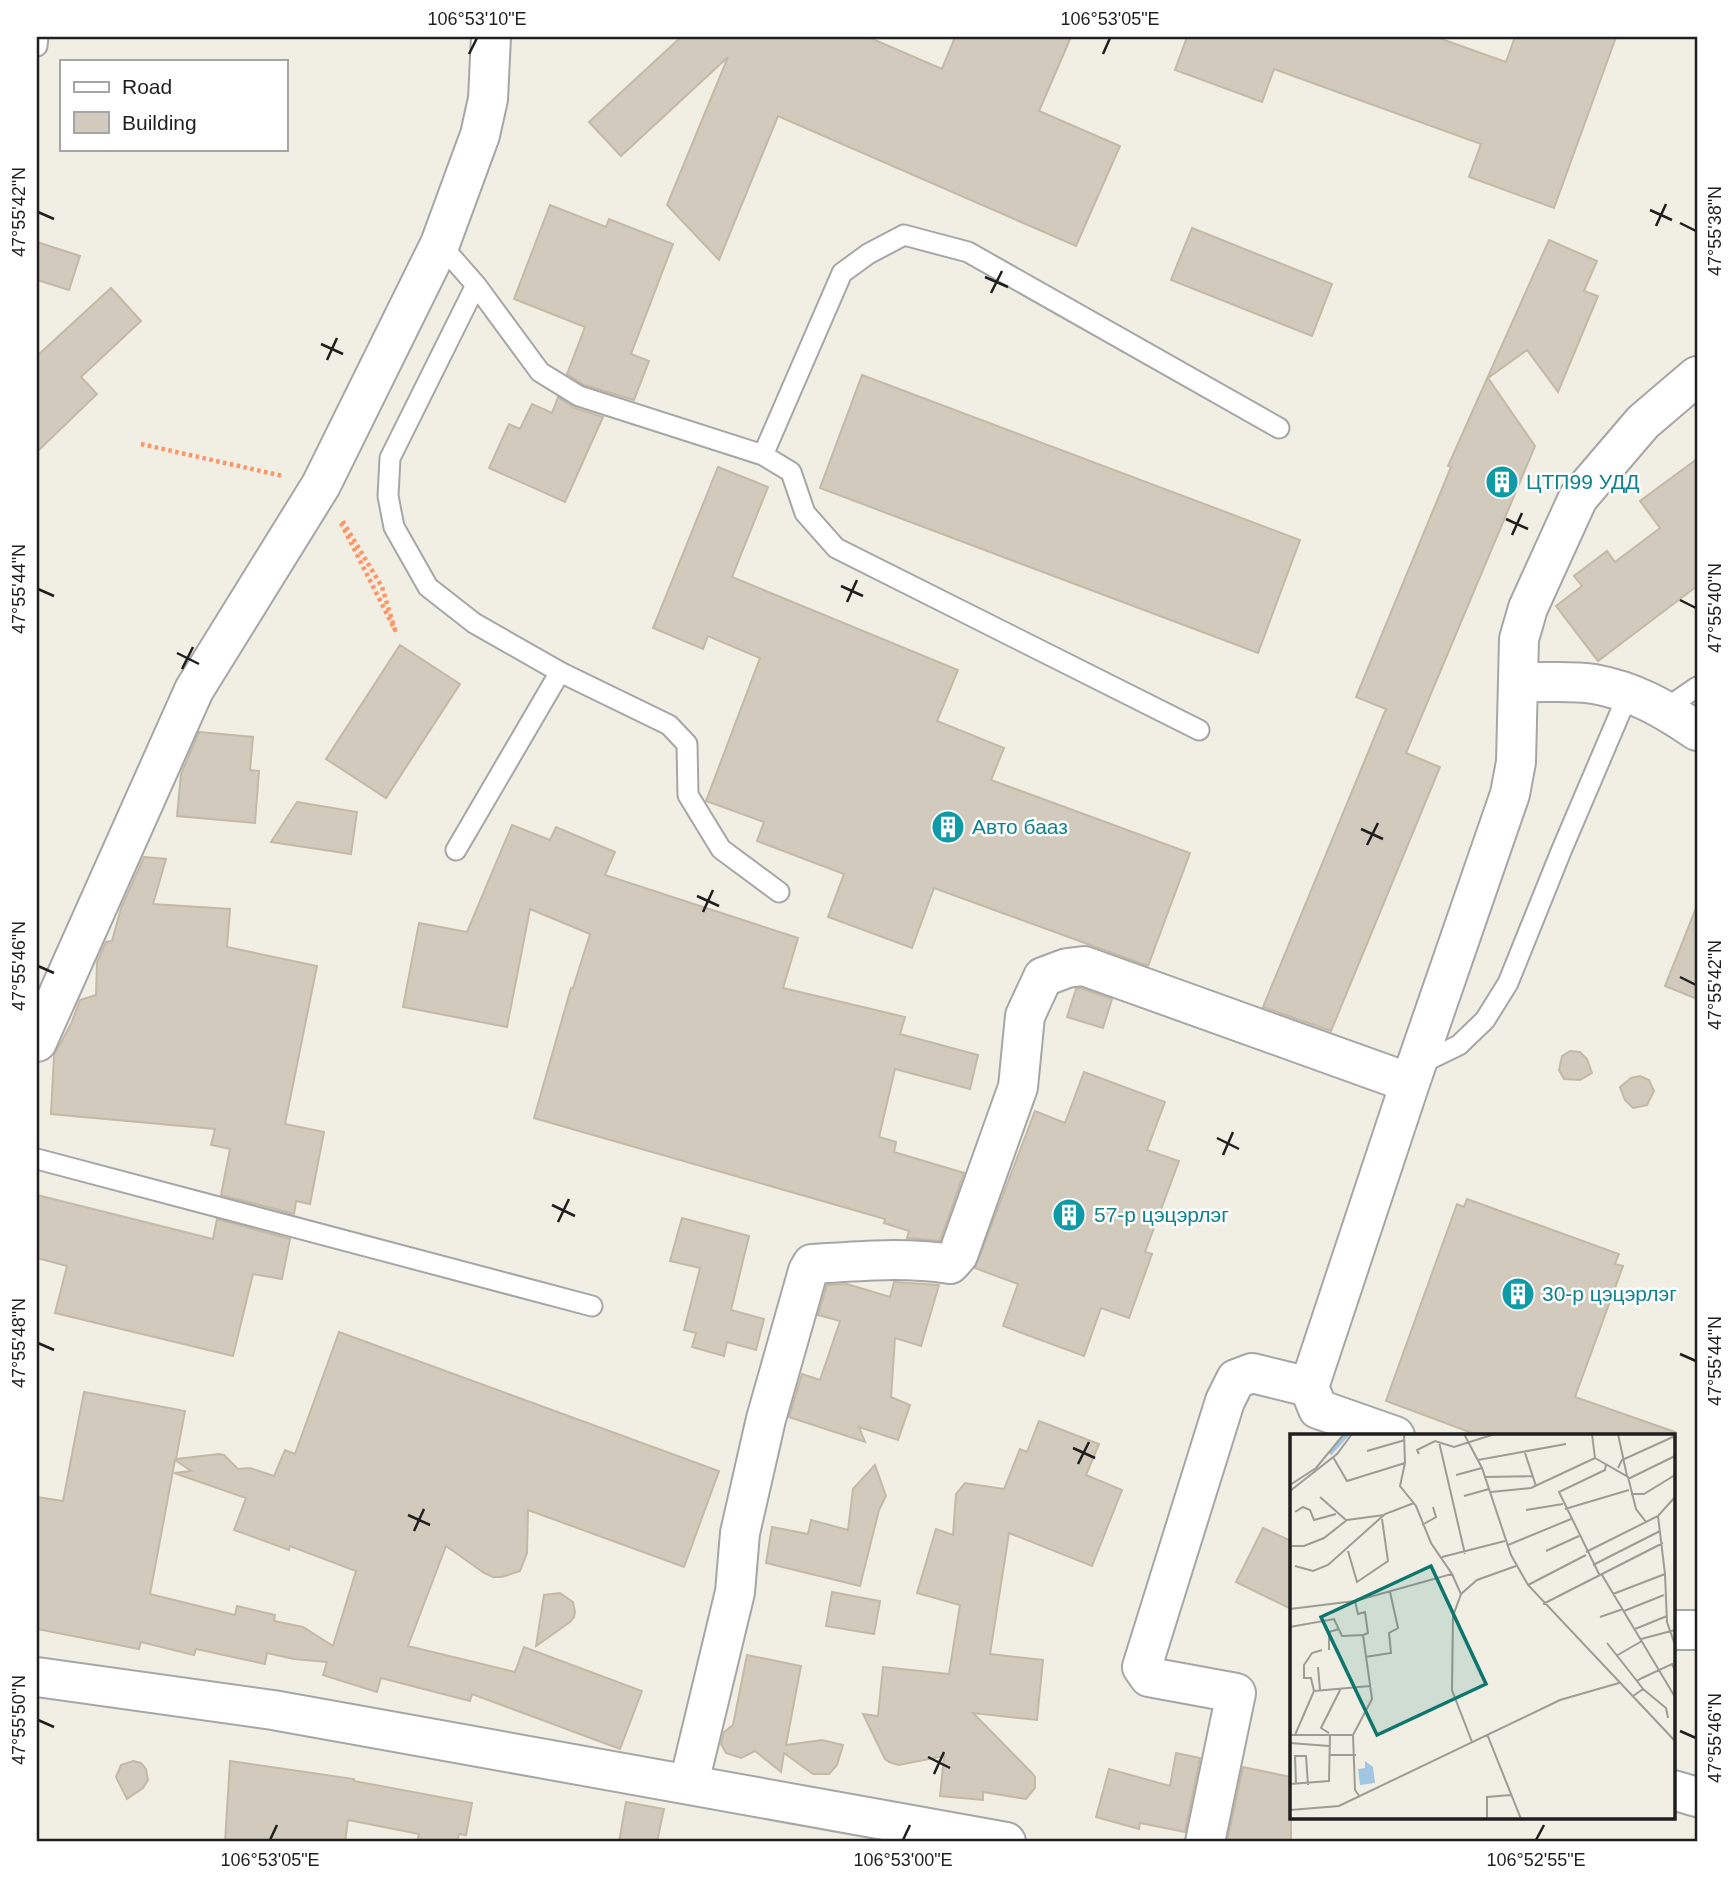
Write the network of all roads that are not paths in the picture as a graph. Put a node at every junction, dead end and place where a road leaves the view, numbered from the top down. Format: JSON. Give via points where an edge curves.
{"nodes":[{"id":1,"x":38,"y":37,"type":"edge"},
{"id":2,"x":491,"y":37,"type":"edge"},
{"id":3,"x":37,"y":46,"type":"edge"},
{"id":4,"x":440,"y":243,"type":"junction"},
{"id":5,"x":475,"y":285,"type":"junction"},
{"id":6,"x":1697,"y":376,"type":"edge"},
{"id":7,"x":1279,"y":428,"type":"dead end"},
{"id":8,"x":763,"y":455,"type":"junction"},
{"id":9,"x":560,"y":672,"type":"junction"},
{"id":10,"x":1518,"y":682,"type":"junction"},
{"id":11,"x":1697,"y":687,"type":"edge"},
{"id":12,"x":1629,"y":692,"type":"junction"},
{"id":13,"x":1665,"y":709,"type":"junction"},
{"id":14,"x":1199,"y":730,"type":"dead end"},
{"id":15,"x":1697,"y":731,"type":"edge"},
{"id":16,"x":456,"y":850,"type":"dead end"},
{"id":17,"x":779,"y":892,"type":"dead end"},
{"id":18,"x":37,"y":1042,"type":"edge"},
{"id":19,"x":1413,"y":1074,"type":"junction"},
{"id":20,"x":37,"y":1159,"type":"edge"},
{"id":21,"x":592,"y":1306,"type":"dead end"},
{"id":22,"x":1309,"y":1387,"type":"junction"},
{"id":23,"x":1389,"y":1434,"type":"edge"},
{"id":24,"x":1674,"y":1630,"type":"edge"},
{"id":25,"x":1697,"y":1630,"type":"edge"},
{"id":26,"x":37,"y":1677,"type":"edge"},
{"id":27,"x":688,"y":1783,"type":"junction"},
{"id":28,"x":1674,"y":1790,"type":"edge"},
{"id":29,"x":1697,"y":1797,"type":"edge"},
{"id":30,"x":1006,"y":1842,"type":"edge"},
{"id":31,"x":1205,"y":1842,"type":"edge"}],
"edges":[{"from":1,"to":3,"type":"lane"},
{"from":2,"to":4,"type":"street","via":[[488,99],[480,135]]},
{"from":4,"to":5,"type":"lane"},
{"from":4,"to":18,"type":"street","via":[[321,485],[194,690]]},
{"from":5,"to":8,"type":"lane","via":[[540,372],[579,396]]},
{"from":5,"to":9,"type":"lane","via":[[390,458],[388,496],[394,527],[428,587],[474,623]]},
{"from":6,"to":10,"type":"street","via":[[1643,422],[1578,498],[1528,608],[1519,639]]},
{"from":7,"to":8,"type":"lane","via":[[968,252],[904,235],[842,274]]},
{"from":8,"to":14,"type":"lane","via":[[791,472],[805,513],[836,548]]},
{"from":9,"to":16,"type":"lane"},
{"from":9,"to":17,"type":"lane","via":[[669,725],[687,744],[688,795],[721,849]]},
{"from":10,"to":12,"type":"street","via":[[1592,684]]},
{"from":10,"to":19,"type":"street","via":[[1517,762],[1510,794]]},
{"from":11,"to":13,"type":"lane"},
{"from":12,"to":13,"type":"street"},
{"from":12,"to":19,"type":"lane","via":[[1508,983],[1485,1020],[1459,1045]]},
{"from":13,"to":15,"type":"street"},
{"from":19,"to":22,"type":"street"},
{"from":19,"to":27,"type":"street","via":[[1084,966],[1043,977],[1025,1016],[1018,1087],[958,1255],[950,1264],[917,1260],[812,1264],[808,1271],[766,1419],[740,1533],[735,1592]]},
{"from":20,"to":21,"type":"lane"},
{"from":22,"to":23,"type":"street","via":[[1318,1409]]},
{"from":22,"to":31,"type":"street","via":[[1252,1373],[1236,1378],[1142,1667],[1149,1677],[1236,1693]]},
{"from":24,"to":25,"type":"street"},
{"from":26,"to":27,"type":"street","via":[[273,1710]]},
{"from":27,"to":30,"type":"street"},
{"from":28,"to":29,"type":"street"}]}
